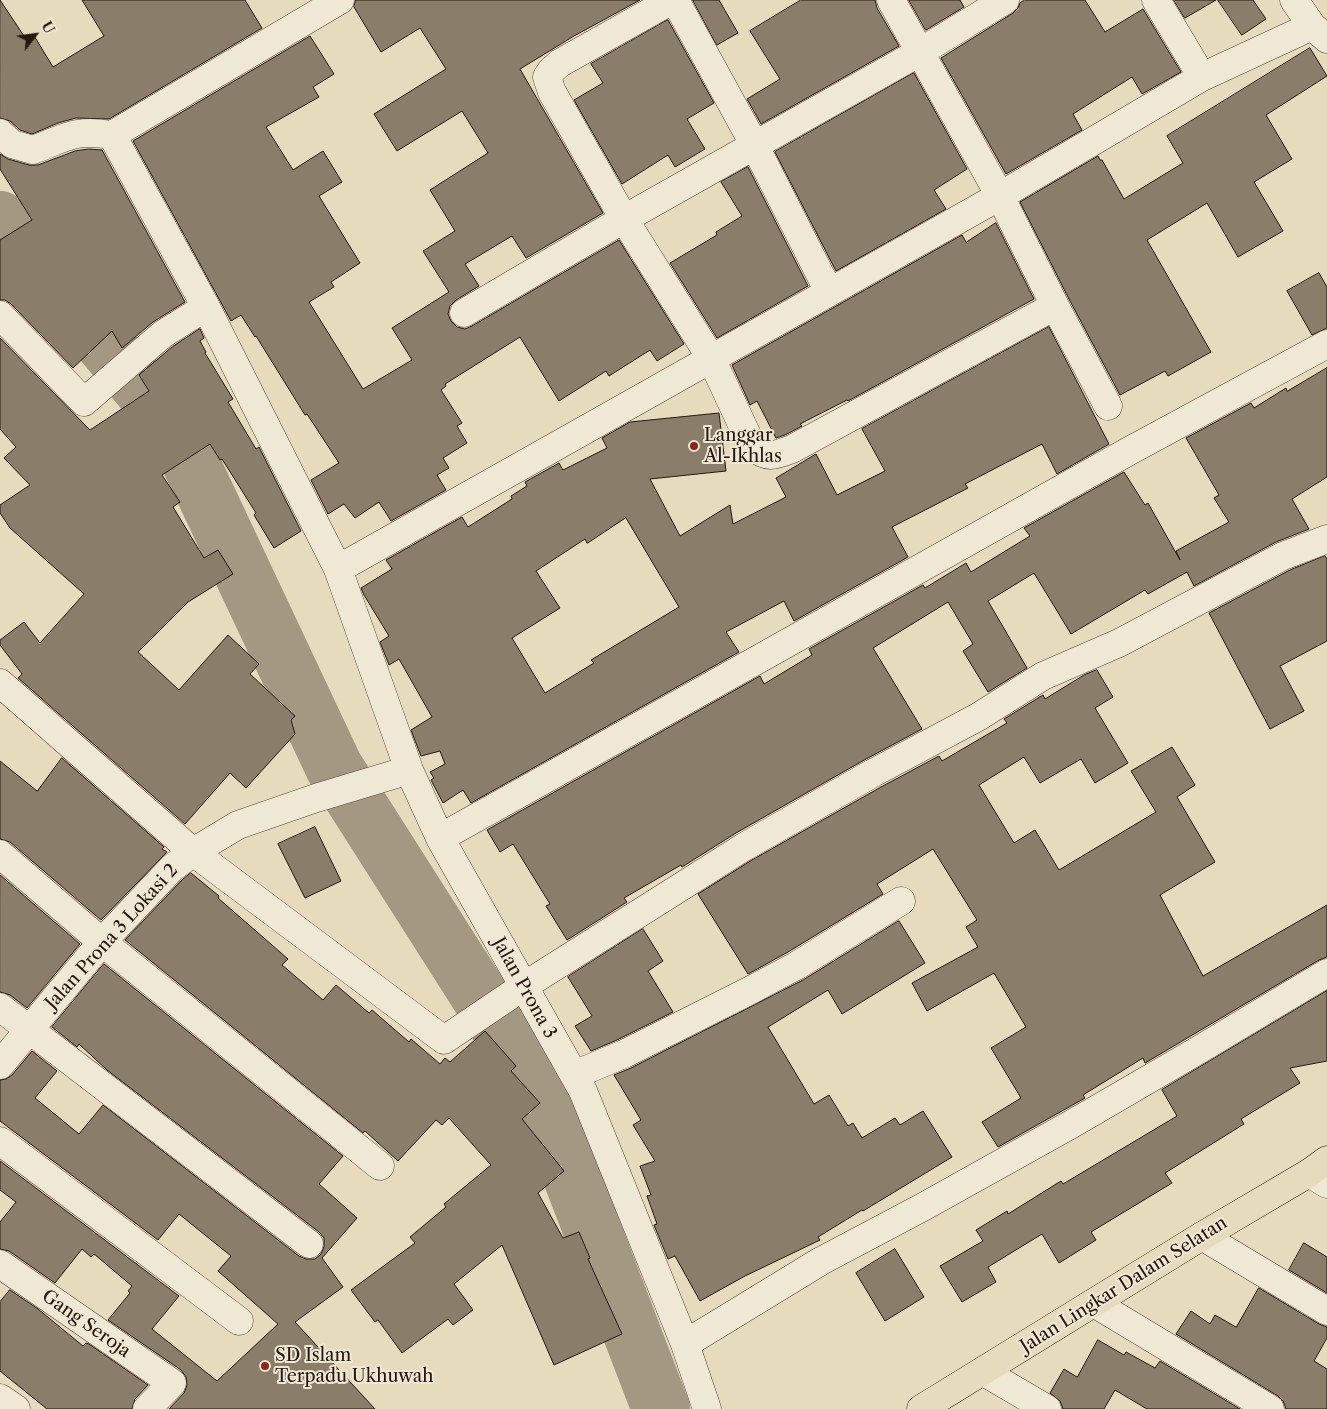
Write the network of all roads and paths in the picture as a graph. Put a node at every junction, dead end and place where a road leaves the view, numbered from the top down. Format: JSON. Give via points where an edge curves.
{"nodes":[{"id":1,"x":340,"y":0,"type":"edge"},
{"id":2,"x":674,"y":0,"type":"edge"},
{"id":3,"x":891,"y":0,"type":"edge"},
{"id":4,"x":1005,"y":0,"type":"edge"},
{"id":5,"x":1156,"y":0,"type":"edge"},
{"id":6,"x":1294,"y":0,"type":"edge"},
{"id":7,"x":1320,"y":33,"type":"edge"},
{"id":8,"x":920,"y":52,"type":"junction"},
{"id":9,"x":1202,"y":77,"type":"junction"},
{"id":10,"x":0,"y":133,"type":"edge"},
{"id":11,"x":112,"y":135,"type":"junction"},
{"id":12,"x":755,"y":146,"type":"junction"},
{"id":13,"x":1000,"y":196,"type":"junction"},
{"id":14,"x":624,"y":219,"type":"junction"},
{"id":15,"x":829,"y":292,"type":"junction"},
{"id":16,"x":1055,"y":306,"type":"junction"},
{"id":17,"x":206,"y":307,"type":"junction"},
{"id":18,"x":464,"y":313,"type":"dead end"},
{"id":19,"x":0,"y":316,"type":"edge"},
{"id":20,"x":1327,"y":344,"type":"edge"},
{"id":21,"x":711,"y":358,"type":"junction"},
{"id":22,"x":1108,"y":406,"type":"dead end"},
{"id":23,"x":1327,"y":539,"type":"edge"},
{"id":24,"x":338,"y":569,"type":"junction"},
{"id":25,"x":0,"y":683,"type":"edge"},
{"id":26,"x":399,"y":773,"type":"junction"},
{"id":27,"x":440,"y":838,"type":"junction"},
{"id":28,"x":193,"y":852,"type":"junction"},
{"id":29,"x":0,"y":854,"type":"edge"},
{"id":30,"x":901,"y":901,"type":"dead end"},
{"id":31,"x":102,"y":942,"type":"junction"},
{"id":32,"x":1327,"y":973,"type":"edge"},
{"id":33,"x":524,"y":986,"type":"junction"},
{"id":34,"x":0,"y":1007,"type":"edge"},
{"id":35,"x":30,"y":1030,"type":"junction"},
{"id":36,"x":0,"y":1065,"type":"edge"},
{"id":37,"x":574,"y":1075,"type":"junction"},
{"id":38,"x":0,"y":1141,"type":"edge"},
{"id":39,"x":380,"y":1166,"type":"dead end"},
{"id":40,"x":1321,"y":1172,"type":"edge"},
{"id":41,"x":1202,"y":1236,"type":"junction"},
{"id":42,"x":309,"y":1244,"type":"dead end"},
{"id":43,"x":0,"y":1264,"type":"edge"},
{"id":44,"x":1094,"y":1303,"type":"junction"},
{"id":45,"x":1327,"y":1311,"type":"edge"},
{"id":46,"x":239,"y":1320,"type":"dead end"},
{"id":47,"x":685,"y":1344,"type":"junction"},
{"id":48,"x":984,"y":1372,"type":"junction"},
{"id":49,"x":0,"y":1398,"type":"edge"},
{"id":50,"x":16,"y":1409,"type":"edge"},
{"id":51,"x":147,"y":1409,"type":"edge"},
{"id":52,"x":707,"y":1409,"type":"edge"},
{"id":53,"x":921,"y":1409,"type":"edge"},
{"id":54,"x":1047,"y":1409,"type":"edge"},
{"id":55,"x":1270,"y":1409,"type":"edge"}],
"edges":[{"from":1,"to":11,"type":"street"},
{"from":2,"to":12,"type":"street"},
{"from":2,"to":14,"type":"street","via":[[560,64],[547,78]]},
{"from":3,"to":8,"type":"street"},
{"from":4,"to":8,"type":"street"},
{"from":5,"to":9,"type":"street"},
{"from":6,"to":7,"type":"street"},
{"from":7,"to":9,"type":"street"},
{"from":8,"to":12,"type":"street"},
{"from":8,"to":13,"type":"street"},
{"from":9,"to":13,"type":"street"},
{"from":10,"to":11,"type":"street","via":[[12,144],[33,150],[79,133]]},
{"from":11,"to":17,"type":"street","name":"Jalan Prona 3"},
{"from":12,"to":14,"type":"street"},
{"from":12,"to":15,"type":"street"},
{"from":13,"to":15,"type":"street"},
{"from":13,"to":16,"type":"street"},
{"from":14,"to":18,"type":"street"},
{"from":14,"to":21,"type":"street"},
{"from":15,"to":21,"type":"street"},
{"from":16,"to":21,"type":"street","via":[[792,450],[776,455],[761,454],[752,446]]},
{"from":16,"to":22,"type":"street"},
{"from":17,"to":19,"type":"street","via":[[163,334],[84,402]]},
{"from":17,"to":24,"type":"street","name":"Jalan Prona 3"},
{"from":20,"to":27,"type":"street","via":[[1122,455]]},
{"from":21,"to":24,"type":"street"},
{"from":23,"to":33,"type":"street","via":[[1283,556],[1119,643],[1044,676],[978,717],[744,847]]},
{"from":24,"to":26,"type":"street","name":"Jalan Prona 3"},
{"from":25,"to":28,"type":"street"},
{"from":26,"to":27,"type":"street","name":"Jalan Prona 3"},
{"from":26,"to":28,"type":"street","name":"Jalan Prona 3 Lokasi 2","via":[[238,825]]},
{"from":27,"to":33,"type":"street","name":"Jalan Prona 3"},
{"from":28,"to":31,"type":"street","name":"Jalan Prona 3 Lokasi 2","via":[[172,868]]},
{"from":28,"to":33,"type":"street","via":[[444,1040]]},
{"from":29,"to":31,"type":"street"},
{"from":30,"to":37,"type":"street","via":[[796,966],[624,1054]]},
{"from":31,"to":35,"type":"street","name":"Jalan Prona 3 Lokasi 2"},
{"from":31,"to":39,"type":"street"},
{"from":32,"to":47,"type":"street","via":[[1070,1125],[820,1261]]},
{"from":33,"to":37,"type":"street","name":"Jalan Prona 3"},
{"from":34,"to":35,"type":"street"},
{"from":35,"to":36,"type":"street","name":"Jalan Prona 3 Lokasi 2"},
{"from":35,"to":42,"type":"street"},
{"from":37,"to":47,"type":"street","name":"Jalan Prona 3"},
{"from":38,"to":46,"type":"street"},
{"from":40,"to":41,"type":"main road","name":"Jalan Lingkar Dalam Selatan"},
{"from":41,"to":44,"type":"main road","name":"Jalan Lingkar Dalam Selatan"},
{"from":41,"to":45,"type":"street"},
{"from":43,"to":51,"type":"street","name":"Gang Seroja","via":[[172,1383]]},
{"from":44,"to":48,"type":"main road","name":"Jalan Lingkar Dalam Selatan"},
{"from":44,"to":55,"type":"street"},
{"from":47,"to":52,"type":"street","name":"Jalan Prona 3"},
{"from":48,"to":53,"type":"main road","name":"Jalan Lingkar Dalam Selatan"},
{"from":48,"to":54,"type":"street"},
{"from":49,"to":50,"type":"street"}]}
